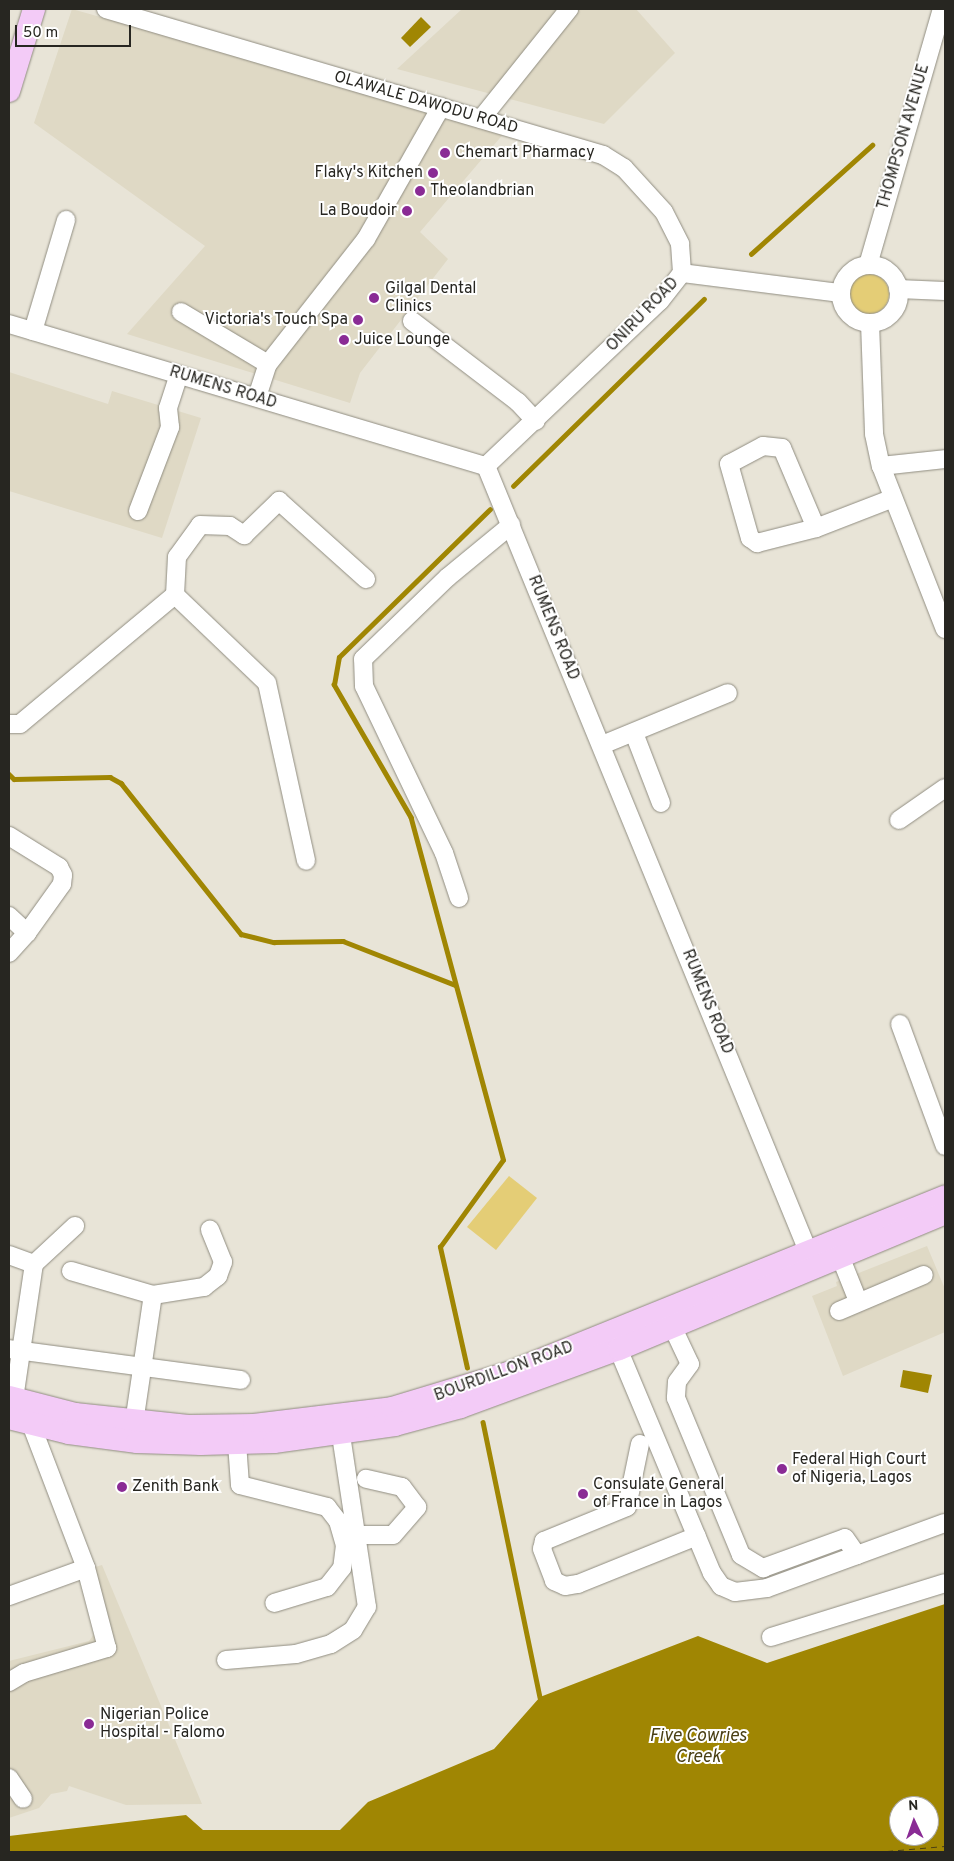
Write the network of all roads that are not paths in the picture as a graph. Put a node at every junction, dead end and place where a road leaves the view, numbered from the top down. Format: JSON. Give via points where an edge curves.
{"nodes":[{"id":1,"x":34,"y":9,"type":"edge"},
{"id":2,"x":106,"y":9,"type":"edge"},
{"id":3,"x":569,"y":9,"type":"edge"},
{"id":4,"x":942,"y":9,"type":"edge"},
{"id":5,"x":9,"y":91,"type":"edge"},
{"id":6,"x":441,"y":107,"type":"junction"},
{"id":7,"x":481,"y":119,"type":"junction"},
{"id":8,"x":66,"y":220,"type":"dead end"},
{"id":9,"x":868,"y":266,"type":"junction"},
{"id":10,"x":682,"y":273,"type":"junction"},
{"id":11,"x":898,"y":289,"type":"junction"},
{"id":12,"x":945,"y":291,"type":"edge"},
{"id":13,"x":840,"y":293,"type":"junction"},
{"id":14,"x":181,"y":312,"type":"dead end"},
{"id":15,"x":412,"y":321,"type":"dead end"},
{"id":16,"x":870,"y":323,"type":"junction"},
{"id":17,"x":9,"y":324,"type":"edge"},
{"id":18,"x":33,"y":331,"type":"junction"},
{"id":19,"x":268,"y":364,"type":"junction"},
{"id":20,"x":179,"y":375,"type":"junction"},
{"id":21,"x":256,"y":398,"type":"junction"},
{"id":22,"x":536,"y":421,"type":"junction"},
{"id":23,"x":945,"y":459,"type":"edge"},
{"id":24,"x":486,"y":466,"type":"junction"},
{"id":25,"x":881,"y":466,"type":"junction"},
{"id":26,"x":891,"y":499,"type":"junction"},
{"id":27,"x":138,"y":512,"type":"dead end"},
{"id":28,"x":511,"y":526,"type":"junction"},
{"id":29,"x":816,"y":528,"type":"junction"},
{"id":30,"x":366,"y":579,"type":"dead end"},
{"id":31,"x":175,"y":595,"type":"junction"},
{"id":32,"x":945,"y":629,"type":"edge"},
{"id":33,"x":728,"y":693,"type":"dead end"},
{"id":34,"x":9,"y":724,"type":"edge"},
{"id":35,"x":634,"y":733,"type":"junction"},
{"id":36,"x":602,"y":745,"type":"junction"},
{"id":37,"x":945,"y":788,"type":"edge"},
{"id":38,"x":661,"y":803,"type":"dead end"},
{"id":39,"x":899,"y":820,"type":"dead end"},
{"id":40,"x":9,"y":836,"type":"edge"},
{"id":41,"x":306,"y":861,"type":"dead end"},
{"id":42,"x":459,"y":898,"type":"dead end"},
{"id":43,"x":9,"y":916,"type":"edge"},
{"id":44,"x":27,"y":933,"type":"junction"},
{"id":45,"x":9,"y":953,"type":"edge"},
{"id":46,"x":900,"y":1024,"type":"dead end"},
{"id":47,"x":945,"y":1146,"type":"edge"},
{"id":48,"x":945,"y":1196,"type":"edge"},
{"id":49,"x":945,"y":1214,"type":"edge"},
{"id":50,"x":75,"y":1226,"type":"dead end"},
{"id":51,"x":210,"y":1229,"type":"dead end"},
{"id":52,"x":808,"y":1251,"type":"junction"},
{"id":53,"x":9,"y":1255,"type":"edge"},
{"id":54,"x":840,"y":1256,"type":"junction"},
{"id":55,"x":34,"y":1264,"type":"junction"},
{"id":56,"x":71,"y":1271,"type":"dead end"},
{"id":57,"x":924,"y":1275,"type":"dead end"},
{"id":58,"x":153,"y":1294,"type":"junction"},
{"id":59,"x":858,"y":1301,"type":"junction"},
{"id":60,"x":839,"y":1310,"type":"dead end"},
{"id":61,"x":672,"y":1326,"type":"junction"},
{"id":62,"x":615,"y":1341,"type":"junction"},
{"id":63,"x":15,"y":1351,"type":"edge"},
{"id":64,"x":141,"y":1368,"type":"junction"},
{"id":65,"x":241,"y":1380,"type":"dead end"},
{"id":66,"x":11,"y":1405,"type":"edge"},
{"id":67,"x":34,"y":1415,"type":"junction"},
{"id":68,"x":134,"y":1423,"type":"junction"},
{"id":69,"x":341,"y":1434,"type":"junction"},
{"id":70,"x":237,"y":1443,"type":"junction"},
{"id":71,"x":640,"y":1444,"type":"dead end"},
{"id":72,"x":366,"y":1479,"type":"dead end"},
{"id":73,"x":945,"y":1523,"type":"edge"},
{"id":74,"x":357,"y":1535,"type":"junction"},
{"id":75,"x":697,"y":1536,"type":"junction"},
{"id":76,"x":857,"y":1555,"type":"junction"},
{"id":77,"x":86,"y":1568,"type":"junction"},
{"id":78,"x":945,"y":1583,"type":"edge"},
{"id":79,"x":9,"y":1596,"type":"edge"},
{"id":80,"x":274,"y":1603,"type":"dead end"},
{"id":81,"x":771,"y":1637,"type":"dead end"},
{"id":82,"x":226,"y":1660,"type":"dead end"},
{"id":83,"x":9,"y":1682,"type":"edge"},
{"id":84,"x":9,"y":1778,"type":"edge"},
{"id":85,"x":24,"y":1799,"type":"dead end"}],
"edges":[{"from":1,"to":5,"type":"main road"},
{"from":2,"to":6,"type":"street","name":"OLAWALE DAWODU ROAD"},
{"from":3,"to":7,"type":"street"},
{"from":4,"to":9,"type":"street","name":"THOMPSON AVENUE"},
{"from":6,"to":7,"type":"street","name":"OLAWALE DAWODU ROAD"},
{"from":6,"to":19,"type":"street","via":[[366,239]]},
{"from":7,"to":10,"type":"street","name":"OLAWALE DAWODU ROAD","via":[[603,154],[624,168],[664,212],[680,244]]},
{"from":8,"to":18,"type":"street"},
{"from":9,"to":11,"type":"street","via":[[887,271]]},
{"from":9,"to":13,"type":"street","via":[[852,271]]},
{"from":10,"to":13,"type":"street","name":"ONIRU ROAD"},
{"from":10,"to":22,"type":"street","name":"ONIRU ROAD","via":[[660,301]]},
{"from":11,"to":12,"type":"street"},
{"from":11,"to":16,"type":"street","via":[[895,308]]},
{"from":13,"to":16,"type":"street","via":[[849,314]]},
{"from":14,"to":19,"type":"street"},
{"from":15,"to":22,"type":"street","via":[[518,402]]},
{"from":16,"to":25,"type":"street","via":[[874,434]]},
{"from":17,"to":18,"type":"street","name":"RUMENS ROAD"},
{"from":18,"to":20,"type":"street","name":"RUMENS ROAD"},
{"from":19,"to":21,"type":"street"},
{"from":20,"to":21,"type":"street","name":"RUMENS ROAD"},
{"from":20,"to":27,"type":"street","via":[[168,408],[170,427]]},
{"from":21,"to":24,"type":"street","name":"RUMENS ROAD"},
{"from":22,"to":24,"type":"street","name":"ONIRU ROAD"},
{"from":23,"to":25,"type":"street"},
{"from":24,"to":28,"type":"street","name":"RUMENS ROAD"},
{"from":25,"to":26,"type":"street"},
{"from":26,"to":29,"type":"street"},
{"from":26,"to":32,"type":"street"},
{"from":28,"to":36,"type":"street","name":"RUMENS ROAD"},
{"from":28,"to":42,"type":"street","via":[[448,577],[369,649],[363,659],[364,686],[444,853]]},
{"from":29,"to":29,"type":"street","via":[[782,448],[763,446],[732,459],[728,470],[750,538],[757,543]]},
{"from":30,"to":31,"type":"street","via":[[279,501],[244,535],[230,526],[200,525],[176,558]]},
{"from":31,"to":34,"type":"street","via":[[20,724]]},
{"from":31,"to":41,"type":"street","via":[[267,683]]},
{"from":33,"to":35,"type":"street"},
{"from":35,"to":36,"type":"street"},
{"from":35,"to":38,"type":"street"},
{"from":36,"to":52,"type":"street","name":"RUMENS ROAD"},
{"from":37,"to":39,"type":"street"},
{"from":40,"to":44,"type":"street","via":[[59,867],[63,875],[62,884]]},
{"from":43,"to":44,"type":"street"},
{"from":44,"to":45,"type":"street"},
{"from":46,"to":47,"type":"street"},
{"from":48,"to":52,"type":"main road","name":"BOURDILLON ROAD"},
{"from":49,"to":54,"type":"main road","name":"BOURDILLON ROAD"},
{"from":50,"to":55,"type":"street"},
{"from":51,"to":58,"type":"street","via":[[223,1262],[218,1276],[204,1287]]},
{"from":52,"to":62,"type":"main road","name":"BOURDILLON ROAD"},
{"from":53,"to":55,"type":"street"},
{"from":54,"to":59,"type":"street"},
{"from":54,"to":61,"type":"main road","name":"BOURDILLON ROAD"},
{"from":55,"to":63,"type":"street"},
{"from":56,"to":58,"type":"street"},
{"from":57,"to":59,"type":"street"},
{"from":58,"to":64,"type":"street"},
{"from":59,"to":60,"type":"street"},
{"from":61,"to":62,"type":"main road","name":"BOURDILLON ROAD"},
{"from":61,"to":76,"type":"street","via":[[690,1364],[677,1382],[676,1398],[741,1555],[763,1568],[845,1538]]},
{"from":62,"to":68,"type":"main road","name":"BOURDILLON ROAD","via":[[392,1408],[254,1425]]},
{"from":62,"to":69,"type":"main road","name":"BOURDILLON ROAD","via":[[461,1407]]},
{"from":62,"to":75,"type":"street"},
{"from":63,"to":64,"type":"street"},
{"from":63,"to":66,"type":"street"},
{"from":64,"to":65,"type":"street"},
{"from":64,"to":68,"type":"street"},
{"from":66,"to":67,"type":"main road","name":"BOURDILLON ROAD"},
{"from":67,"to":68,"type":"main road","name":"BOURDILLON ROAD"},
{"from":67,"to":70,"type":"main road","name":"BOURDILLON ROAD","via":[[137,1442]]},
{"from":67,"to":77,"type":"street"},
{"from":69,"to":70,"type":"main road","name":"BOURDILLON ROAD"},
{"from":69,"to":74,"type":"street"},
{"from":70,"to":80,"type":"street","via":[[240,1485],[327,1507],[338,1521],[345,1545],[342,1568],[327,1588]]},
{"from":71,"to":75,"type":"street","via":[[627,1507],[544,1541],[542,1549],[554,1581],[565,1586],[578,1584]]},
{"from":72,"to":74,"type":"street","via":[[402,1487],[417,1507],[393,1535]]},
{"from":73,"to":76,"type":"street"},
{"from":74,"to":82,"type":"street","via":[[367,1607],[353,1630],[331,1644],[296,1654]]},
{"from":75,"to":76,"type":"street","via":[[712,1573],[721,1586],[735,1592],[766,1588]]},
{"from":77,"to":79,"type":"street"},
{"from":77,"to":83,"type":"street","via":[[107,1648],[24,1673]]},
{"from":78,"to":81,"type":"street"},
{"from":84,"to":85,"type":"street"}]}
